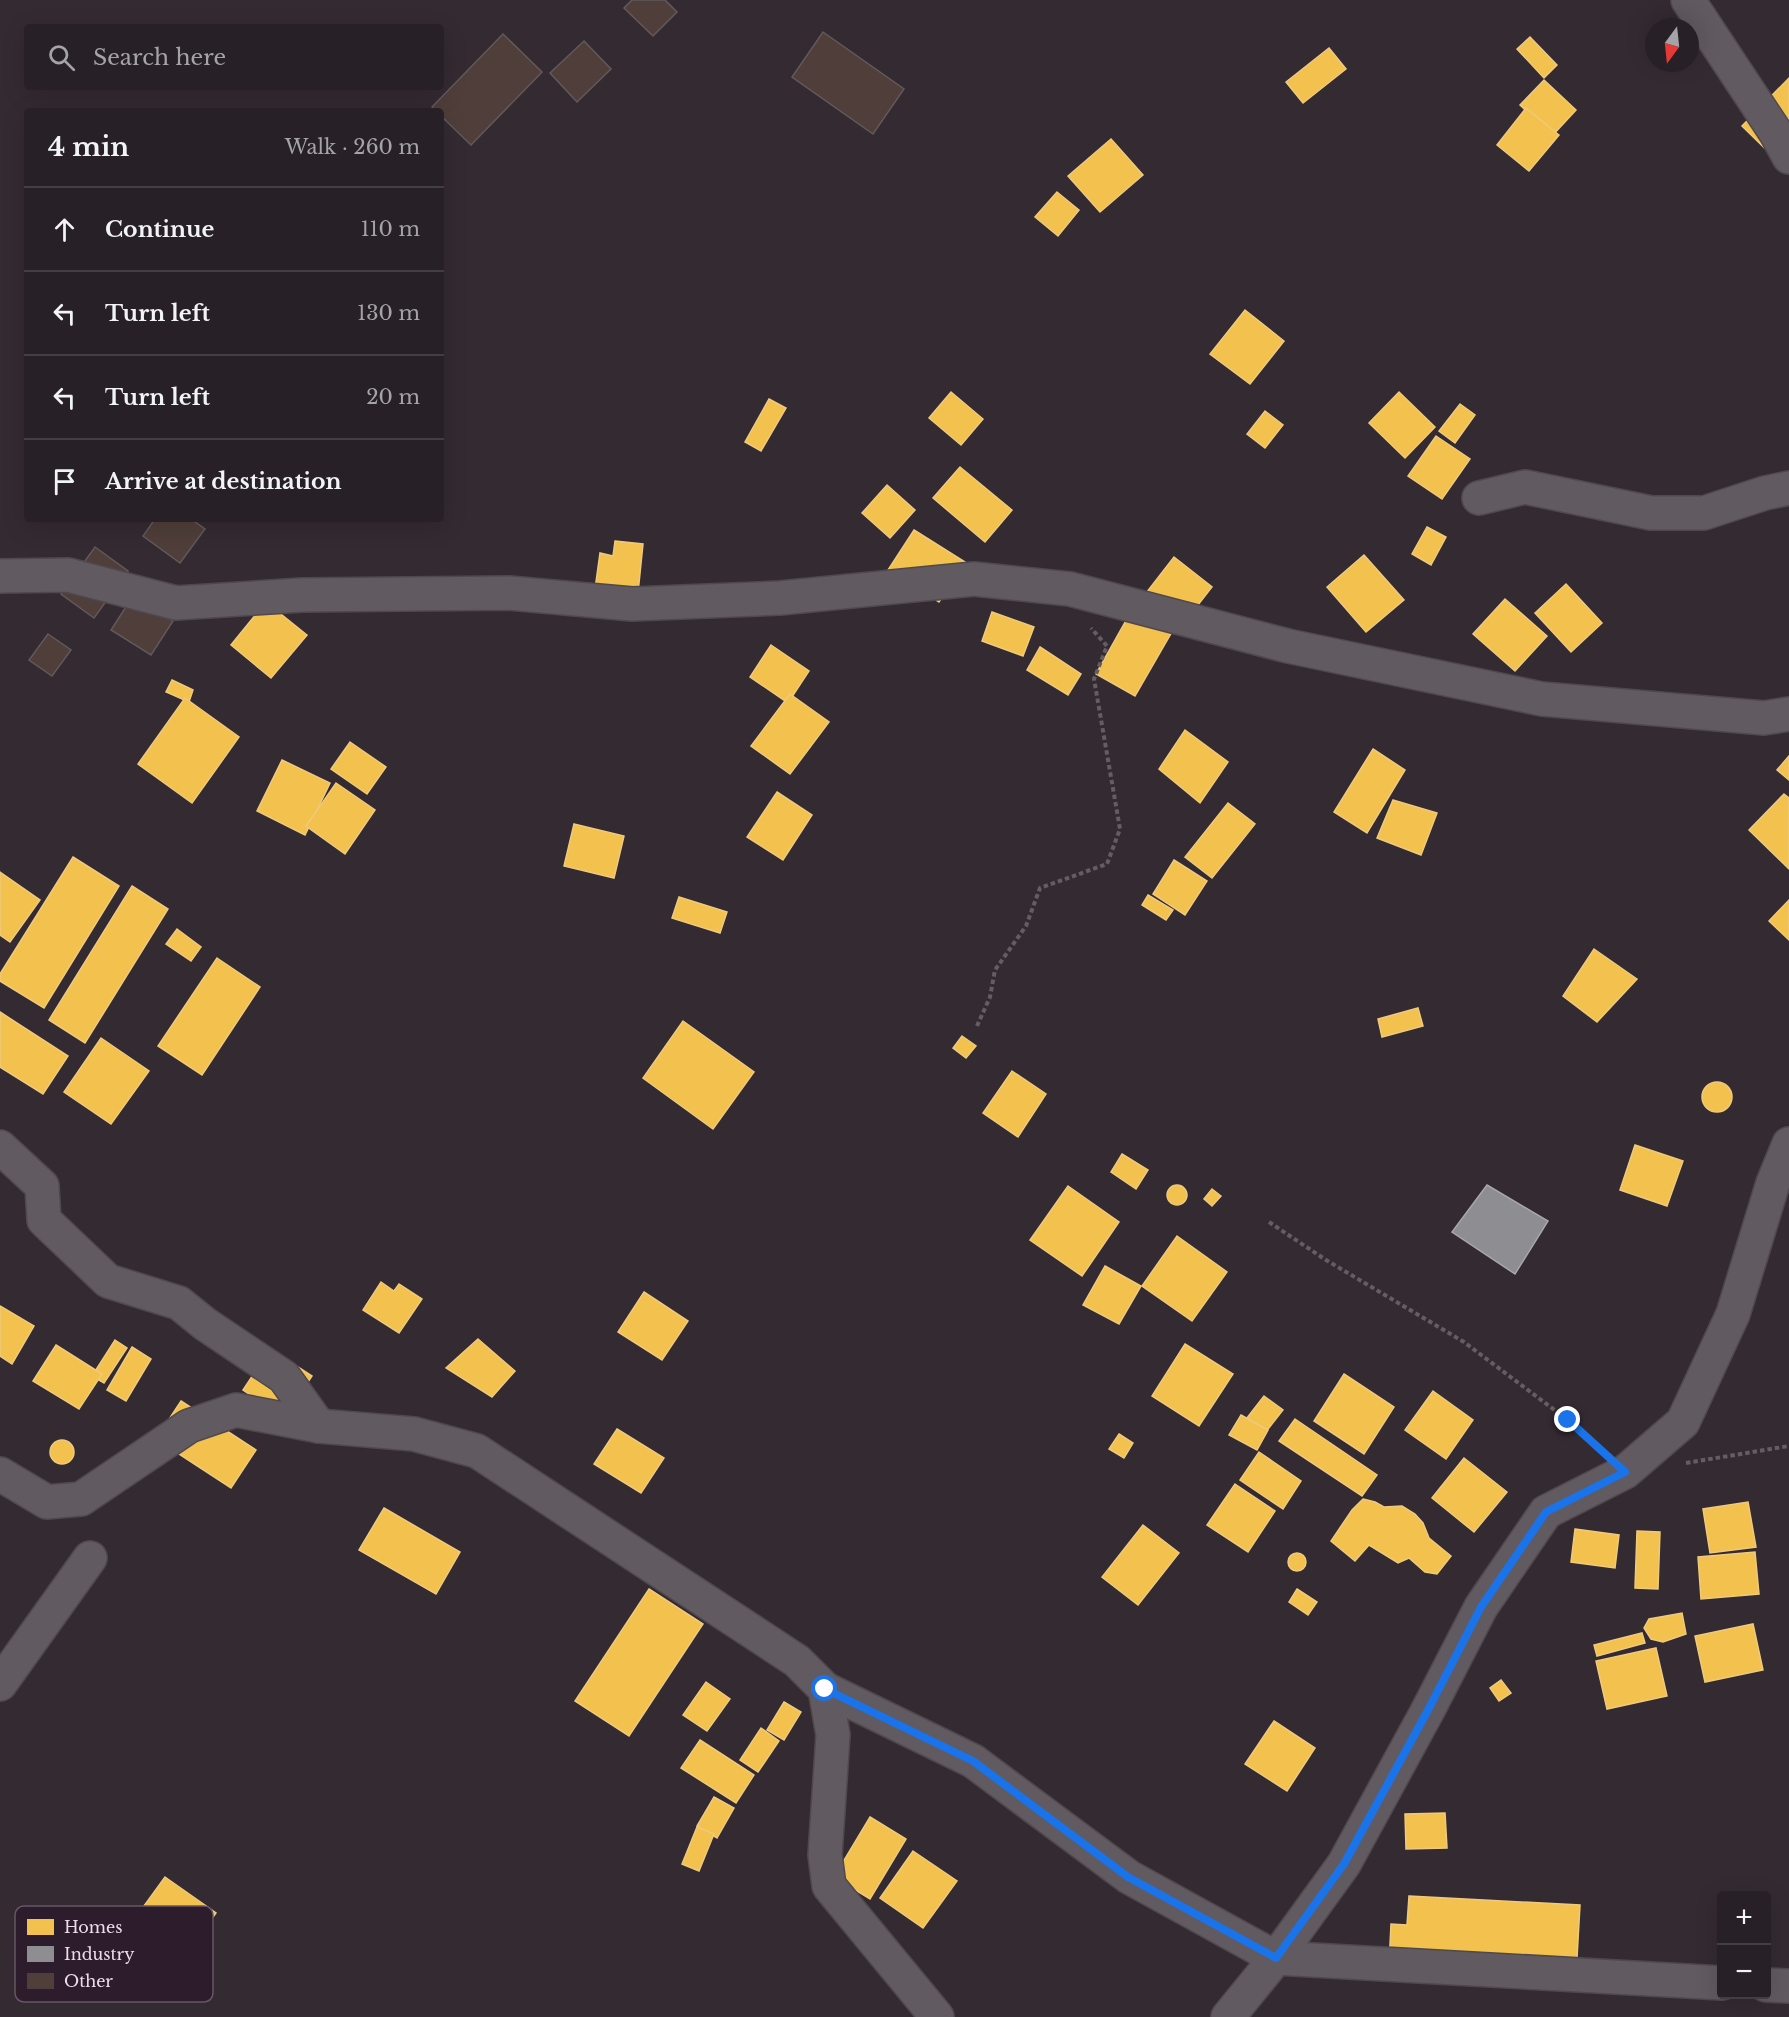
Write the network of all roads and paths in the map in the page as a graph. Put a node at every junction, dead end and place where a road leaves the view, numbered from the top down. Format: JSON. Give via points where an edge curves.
{"nodes":[{"id":1,"x":1688,"y":0,"type":"edge"},
{"id":2,"x":1789,"y":157,"type":"edge"},
{"id":3,"x":1789,"y":488,"type":"edge"},
{"id":4,"x":1479,"y":498,"type":"dead end"},
{"id":5,"x":0,"y":576,"type":"edge"},
{"id":6,"x":1070,"y":589,"type":"junction"},
{"id":7,"x":1789,"y":714,"type":"edge"},
{"id":8,"x":977,"y":1026,"type":"dead end"},
{"id":9,"x":1789,"y":1144,"type":"edge"},
{"id":10,"x":0,"y":1147,"type":"edge"},
{"id":11,"x":1269,"y":1222,"type":"dead end"},
{"id":12,"x":320,"y":1426,"type":"junction"},
{"id":13,"x":1789,"y":1446,"type":"edge"},
{"id":14,"x":1684,"y":1463,"type":"dead end"},
{"id":15,"x":1625,"y":1472,"type":"junction"},
{"id":16,"x":0,"y":1474,"type":"edge"},
{"id":17,"x":90,"y":1558,"type":"dead end"},
{"id":18,"x":0,"y":1684,"type":"edge"},
{"id":19,"x":825,"y":1689,"type":"junction"},
{"id":20,"x":1276,"y":1958,"type":"junction"},
{"id":21,"x":1717,"y":1983,"type":"edge"},
{"id":22,"x":1771,"y":1985,"type":"edge"},
{"id":23,"x":1789,"y":1986,"type":"edge"},
{"id":24,"x":937,"y":2017,"type":"edge"},
{"id":25,"x":1228,"y":2017,"type":"edge"}],
"edges":[{"from":1,"to":2,"type":"street"},
{"from":3,"to":4,"type":"street","via":[[1704,513],[1651,513],[1525,487]]},
{"from":5,"to":6,"type":"street","via":[[68,575],[176,603],[302,595],[509,593],[632,604],[780,598],[974,579]]},
{"from":6,"to":7,"type":"street","via":[[1288,646],[1542,699],[1764,718]]},
{"from":6,"to":8,"type":"path","via":[[1084,620],[1107,646],[1094,679],[1120,829],[1107,864],[1040,888],[1026,926],[995,970],[990,997]]},
{"from":9,"to":15,"type":"street","via":[[1733,1314],[1683,1422]]},
{"from":10,"to":12,"type":"street","via":[[42,1186],[44,1220],[108,1281],[179,1303],[284,1377]]},
{"from":11,"to":15,"type":"path","via":[[1464,1342],[1568,1420]]},
{"from":12,"to":16,"type":"street","via":[[236,1410],[189,1426],[81,1498],[47,1502]]},
{"from":12,"to":19,"type":"street","via":[[414,1434],[477,1451],[797,1660]]},
{"from":13,"to":14,"type":"path"},
{"from":15,"to":20,"type":"street","via":[[1546,1512],[1481,1607],[1344,1864]]},
{"from":17,"to":18,"type":"street"},
{"from":19,"to":20,"type":"street","via":[[973,1761],[1128,1877]]},
{"from":19,"to":24,"type":"street","via":[[833,1735],[825,1855],[829,1886]]},
{"from":20,"to":21,"type":"street"},
{"from":20,"to":25,"type":"street"},
{"from":22,"to":23,"type":"street"}]}
